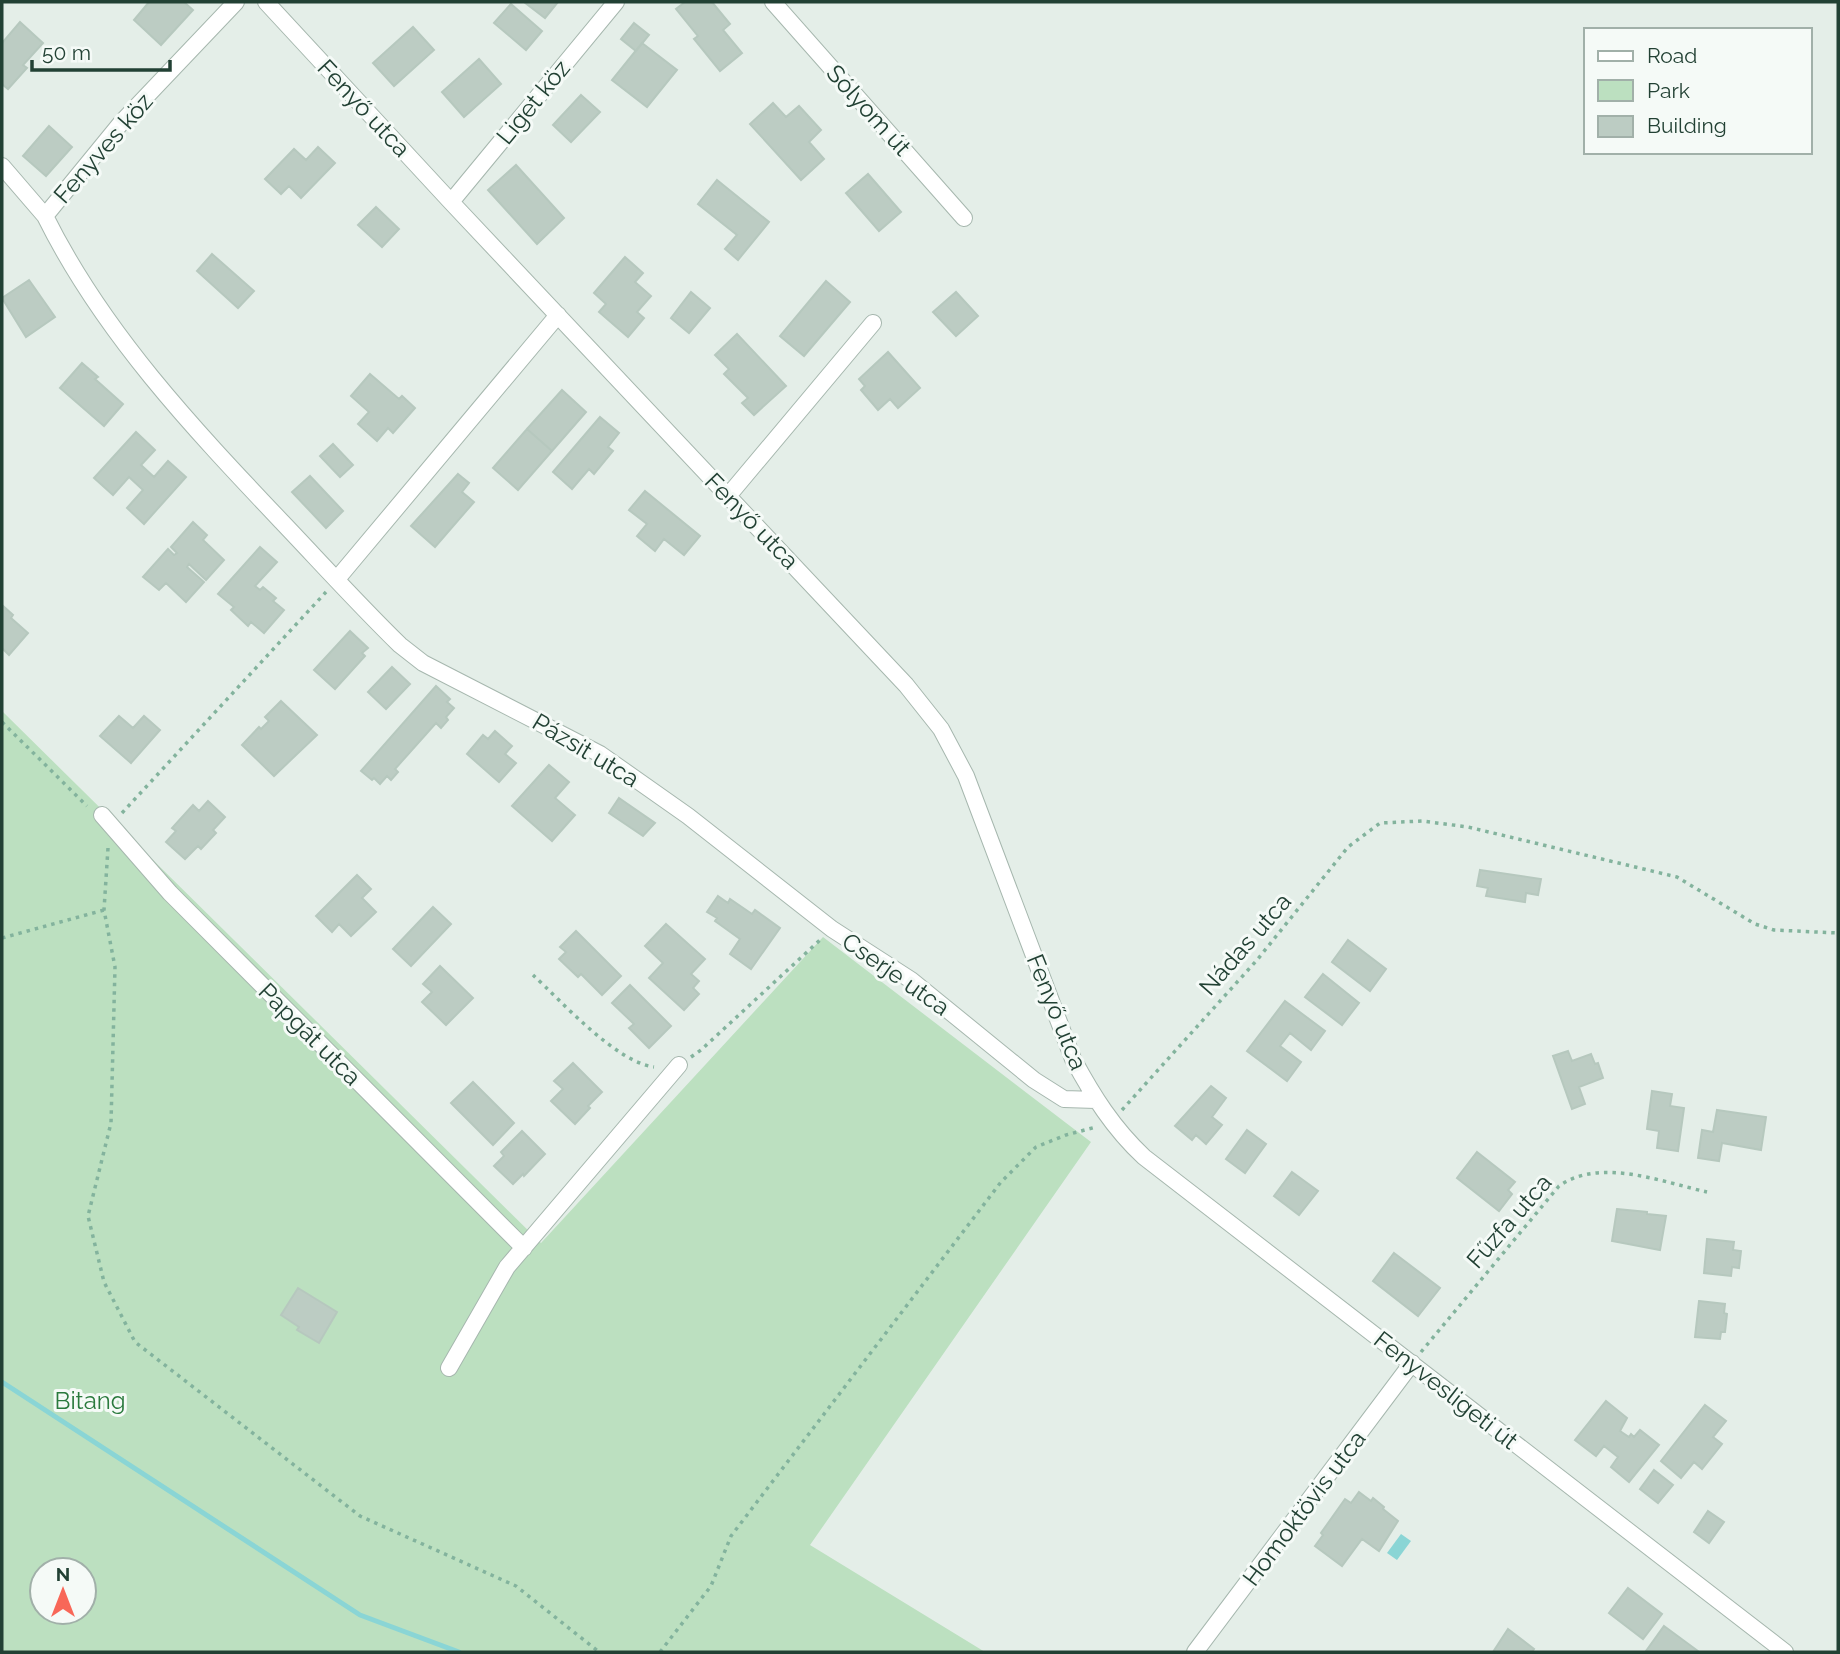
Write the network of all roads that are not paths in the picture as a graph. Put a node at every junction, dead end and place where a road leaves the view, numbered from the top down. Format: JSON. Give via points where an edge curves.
{"nodes":[{"id":1,"x":236,"y":2,"type":"edge"},
{"id":2,"x":267,"y":2,"type":"edge"},
{"id":3,"x":616,"y":2,"type":"edge"},
{"id":4,"x":773,"y":2,"type":"edge"},
{"id":5,"x":2,"y":166,"type":"edge"},
{"id":6,"x":451,"y":202,"type":"junction"},
{"id":7,"x":45,"y":216,"type":"junction"},
{"id":8,"x":964,"y":218,"type":"dead end"},
{"id":9,"x":558,"y":316,"type":"junction"},
{"id":10,"x":873,"y":323,"type":"dead end"},
{"id":11,"x":728,"y":496,"type":"junction"},
{"id":12,"x":337,"y":579,"type":"junction"},
{"id":13,"x":106,"y":820,"type":"road end"},
{"id":14,"x":832,"y":929,"type":"joint"},
{"id":15,"x":679,"y":1065,"type":"road end"},
{"id":16,"x":1096,"y":1100,"type":"junction"},
{"id":17,"x":1111,"y":1122,"type":"joint"},
{"id":18,"x":524,"y":1248,"type":"junction"},
{"id":19,"x":1412,"y":1363,"type":"junction"},
{"id":20,"x":449,"y":1368,"type":"dead end"},
{"id":21,"x":1195,"y":1652,"type":"edge"},
{"id":22,"x":1785,"y":1652,"type":"edge"}],
"edges":[{"from":1,"to":7,"type":"street","name":"Fenyves köz","via":[[121,123]]},
{"from":2,"to":6,"type":"street","name":"Fenyő utca"},
{"from":3,"to":6,"type":"street","name":"Liget köz"},
{"from":4,"to":8,"type":"street","name":"Sólyom út"},
{"from":5,"to":7,"type":"street","name":"Fenyves köz"},
{"from":6,"to":9,"type":"street","name":"Fenyő utca"},
{"from":7,"to":12,"type":"street","name":"Pázsit utca","via":[[106,317],[161,391]]},
{"from":9,"to":11,"type":"street","name":"Fenyő utca"},
{"from":9,"to":12,"type":"street"},
{"from":10,"to":11,"type":"street"},
{"from":11,"to":16,"type":"street","name":"Fenyő utca","via":[[906,685],[941,729],[977,803],[1073,1059]]},
{"from":12,"to":14,"type":"street","name":"Pázsit utca","via":[[423,663],[600,754]]},
{"from":13,"to":18,"type":"street","name":"Papgát utca","via":[[170,893]]},
{"from":14,"to":16,"type":"street","name":"Cserje utca","via":[[911,980],[1050,1091],[1065,1098]]},
{"from":15,"to":18,"type":"street"},
{"from":16,"to":17,"type":"street","name":"Fenyő utca"},
{"from":17,"to":19,"type":"street","name":"Fenyvesligeti út","via":[[1144,1157]]},
{"from":18,"to":20,"type":"street","via":[[507,1267]]},
{"from":19,"to":21,"type":"street","name":"Homoktövis utca"},
{"from":19,"to":22,"type":"street","name":"Fenyvesligeti út"}]}
